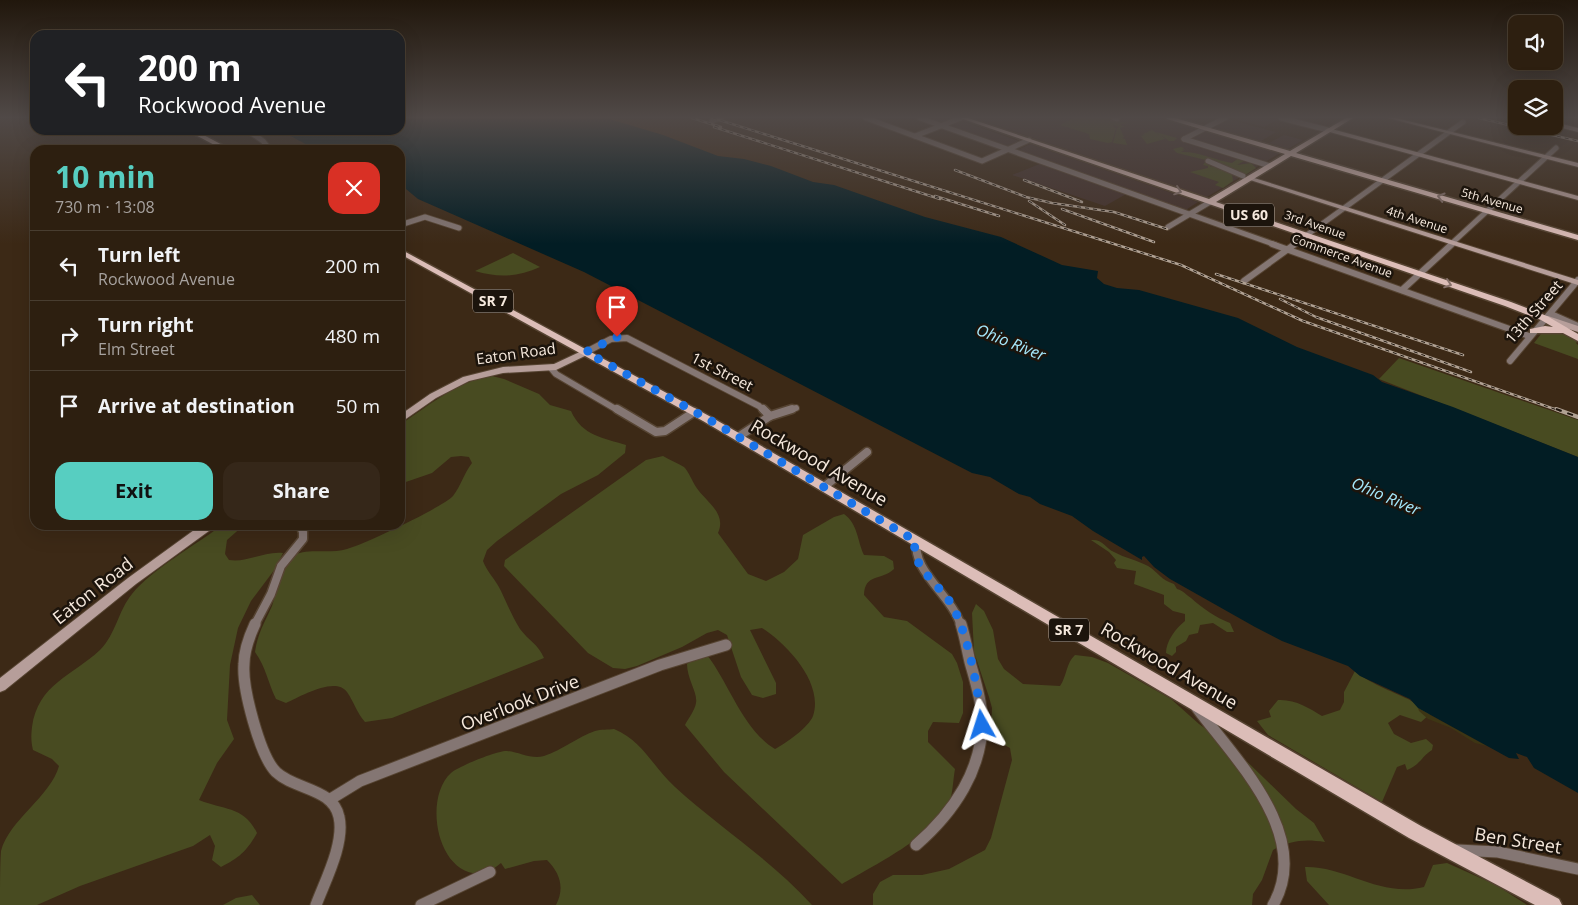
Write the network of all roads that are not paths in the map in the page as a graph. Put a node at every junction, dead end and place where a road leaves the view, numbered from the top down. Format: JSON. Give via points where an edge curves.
{"nodes":[{"id":1,"x":1037,"y":160,"type":"edge"},
{"id":2,"x":1088,"y":160,"type":"edge"},
{"id":3,"x":1252,"y":160,"type":"edge"},
{"id":4,"x":1279,"y":160,"type":"edge"},
{"id":5,"x":1315,"y":160,"type":"edge"},
{"id":6,"x":1411,"y":160,"type":"edge"},
{"id":7,"x":1438,"y":160,"type":"edge"},
{"id":8,"x":1543,"y":160,"type":"edge"},
{"id":9,"x":1559,"y":160,"type":"edge"},
{"id":10,"x":1208,"y":161,"type":"dead end"},
{"id":11,"x":1578,"y":165,"type":"edge"},
{"id":12,"x":1270,"y":166,"type":"junction"},
{"id":13,"x":1246,"y":177,"type":"junction"},
{"id":14,"x":1383,"y":180,"type":"junction"},
{"id":15,"x":1519,"y":182,"type":"junction"},
{"id":16,"x":1578,"y":198,"type":"edge"},
{"id":17,"x":1210,"y":202,"type":"junction"},
{"id":18,"x":1344,"y":209,"type":"junction"},
{"id":19,"x":1488,"y":211,"type":"junction"},
{"id":20,"x":1190,"y":214,"type":"junction"},
{"id":21,"x":405,"y":223,"type":"edge"},
{"id":22,"x":1168,"y":227,"type":"dead end"},
{"id":23,"x":459,"y":228,"type":"dead end"},
{"id":24,"x":1308,"y":236,"type":"junction"},
{"id":25,"x":1578,"y":238,"type":"edge"},
{"id":26,"x":1452,"y":243,"type":"junction"},
{"id":27,"x":1289,"y":250,"type":"junction"},
{"id":28,"x":405,"y":254,"type":"edge"},
{"id":29,"x":1419,"y":274,"type":"junction"},
{"id":30,"x":1244,"y":282,"type":"dead end"},
{"id":31,"x":1577,"y":282,"type":"edge"},
{"id":32,"x":1402,"y":290,"type":"junction"},
{"id":33,"x":1547,"y":316,"type":"junction"},
{"id":34,"x":1576,"y":332,"type":"edge"},
{"id":35,"x":1531,"y":333,"type":"junction"},
{"id":36,"x":586,"y":352,"type":"junction"},
{"id":37,"x":1510,"y":360,"type":"dead end"},
{"id":38,"x":551,"y":368,"type":"junction"},
{"id":39,"x":796,"y":408,"type":"dead end"},
{"id":40,"x":694,"y":412,"type":"junction"},
{"id":41,"x":405,"y":416,"type":"edge"},
{"id":42,"x":770,"y":416,"type":"junction"},
{"id":43,"x":738,"y":437,"type":"junction"},
{"id":44,"x":867,"y":452,"type":"dead end"},
{"id":45,"x":824,"y":487,"type":"junction"},
{"id":46,"x":202,"y":530,"type":"edge"},
{"id":47,"x":304,"y":530,"type":"edge"},
{"id":48,"x":916,"y":541,"type":"junction"},
{"id":49,"x":726,"y":644,"type":"dead end"},
{"id":50,"x":0,"y":686,"type":"edge"},
{"id":51,"x":1194,"y":702,"type":"junction"},
{"id":52,"x":329,"y":800,"type":"junction"},
{"id":53,"x":916,"y":844,"type":"dead end"},
{"id":54,"x":1452,"y":852,"type":"junction"},
{"id":55,"x":1578,"y":869,"type":"edge"},
{"id":56,"x":490,"y":872,"type":"dead end"},
{"id":57,"x":316,"y":905,"type":"edge"},
{"id":58,"x":421,"y":905,"type":"edge"},
{"id":59,"x":1273,"y":905,"type":"edge"},
{"id":60,"x":1553,"y":905,"type":"edge"}],
"edges":[{"from":1,"to":20,"type":"street","name":"Commerce Avenue"},
{"from":2,"to":17,"type":"main road","name":"3rd Avenue","number":"US 60","one_way":true},
{"from":3,"to":12,"type":"street"},
{"from":4,"to":12,"type":"main road"},
{"from":5,"to":14,"type":"main road","name":"5th Avenue"},
{"from":6,"to":14,"type":"street"},
{"from":7,"to":15,"type":"street"},
{"from":8,"to":15,"type":"street"},
{"from":9,"to":11,"type":"street"},
{"from":10,"to":13,"type":"street"},
{"from":12,"to":13,"type":"main road"},
{"from":13,"to":17,"type":"main road"},
{"from":13,"to":18,"type":"street","name":"4th Avenue"},
{"from":14,"to":18,"type":"street"},
{"from":19,"to":14,"type":"main road","name":"5th Avenue","one_way":true},
{"from":15,"to":16,"type":"street"},
{"from":15,"to":19,"type":"street"},
{"from":17,"to":20,"type":"street"},
{"from":17,"to":24,"type":"main road","name":"3rd Avenue","number":"US 60"},
{"from":18,"to":24,"type":"street"},
{"from":18,"to":26,"type":"street","name":"4th Avenue"},
{"from":19,"to":25,"type":"main road","name":"5th Avenue"},
{"from":19,"to":26,"type":"street"},
{"from":20,"to":22,"type":"street"},
{"from":20,"to":27,"type":"street","name":"Commerce Avenue"},
{"from":21,"to":23,"type":"street","via":[[427,217]]},
{"from":24,"to":27,"type":"street"},
{"from":24,"to":29,"type":"main road","name":"3rd Avenue","number":"US 60"},
{"from":26,"to":29,"type":"street"},
{"from":26,"to":31,"type":"street","name":"4th Avenue"},
{"from":27,"to":30,"type":"street"},
{"from":27,"to":32,"type":"street","name":"Commerce Avenue"},
{"from":28,"to":36,"type":"main road","number":"SR 7"},
{"from":29,"to":32,"type":"street"},
{"from":29,"to":33,"type":"main road","name":"3rd Avenue","number":"US 60","one_way":true},
{"from":31,"to":33,"type":"street","name":"13th Street"},
{"from":32,"to":35,"type":"street","name":"Commerce Avenue"},
{"from":33,"to":34,"type":"main road","number":"US 60"},
{"from":33,"to":35,"type":"street","name":"13th Street"},
{"from":34,"to":35,"type":"main road","via":[[1545,329]]},
{"from":35,"to":37,"type":"street","name":"13th Street"},
{"from":36,"to":38,"type":"street","name":"Eaton Road"},
{"from":36,"to":40,"type":"main road","name":"Rockwood Avenue","number":"SR 7"},
{"from":36,"to":42,"type":"street","name":"1st Street","via":[[610,339],[627,338],[759,406]]},
{"from":38,"to":40,"type":"street","via":[[556,374],[656,432],[665,431]]},
{"from":38,"to":41,"type":"street","name":"Eaton Road","via":[[503,370],[466,378]]},
{"from":39,"to":42,"type":"street"},
{"from":40,"to":43,"type":"main road","name":"Rockwood Avenue","number":"SR 7"},
{"from":42,"to":43,"type":"street"},
{"from":43,"to":45,"type":"main road","name":"Rockwood Avenue","number":"SR 7"},
{"from":44,"to":45,"type":"street"},
{"from":45,"to":48,"type":"main road","name":"Rockwood Avenue","number":"SR 7"},
{"from":46,"to":50,"type":"street","name":"Eaton Road"},
{"from":47,"to":52,"type":"street","via":[[302,539],[283,562],[270,596],[249,634],[244,680],[262,746],[271,766],[284,778]]},
{"from":48,"to":51,"type":"main road","name":"Rockwood Avenue","number":"SR 7"},
{"from":48,"to":53,"type":"street","via":[[914,546],[922,568],[948,598],[963,632],[978,688],[982,725],[966,785],[937,828]]},
{"from":49,"to":52,"type":"street","name":"Overlook Drive","via":[[660,665],[360,781]]},
{"from":51,"to":54,"type":"main road","name":"Rockwood Avenue","number":"SR 7"},
{"from":51,"to":59,"type":"street","via":[[1264,798],[1279,828],[1284,879]]},
{"from":52,"to":57,"type":"street","via":[[337,811],[339,830]]},
{"from":54,"to":55,"type":"street","name":"Ben Street","via":[[1485,850]]},
{"from":54,"to":60,"type":"main road","name":"Rockwood Avenue","number":"SR 7"},
{"from":56,"to":58,"type":"street"}]}
